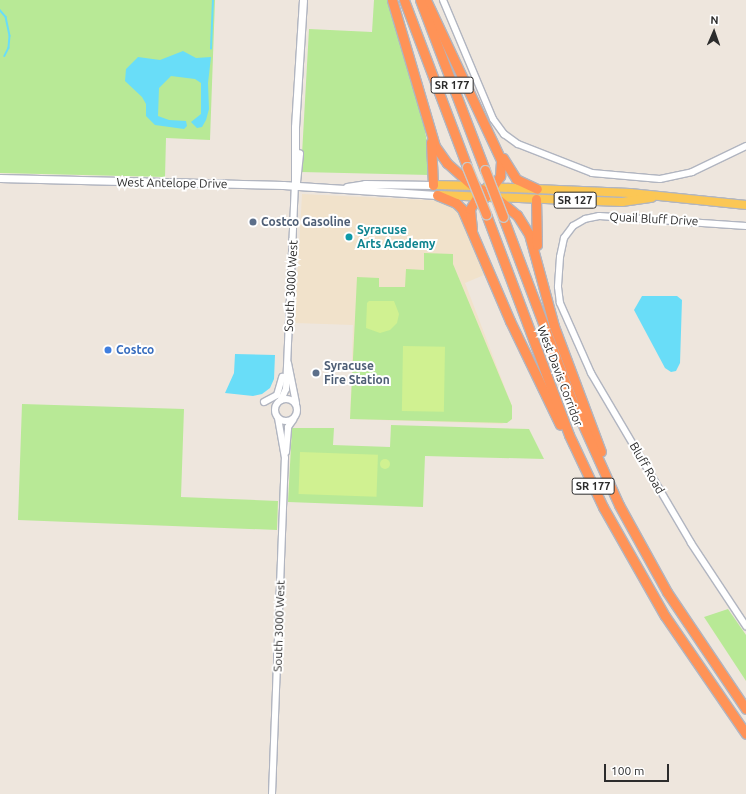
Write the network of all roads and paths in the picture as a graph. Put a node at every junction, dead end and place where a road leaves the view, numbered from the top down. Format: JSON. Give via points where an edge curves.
{"nodes":[{"id":1,"x":303,"y":0,"type":"edge"},
{"id":2,"x":392,"y":0,"type":"edge"},
{"id":3,"x":404,"y":0,"type":"edge"},
{"id":4,"x":420,"y":0,"type":"edge"},
{"id":5,"x":426,"y":0,"type":"edge"},
{"id":6,"x":443,"y":0,"type":"edge"},
{"id":7,"x":429,"y":131,"type":"junction"},
{"id":8,"x":746,"y":146,"type":"edge"},
{"id":9,"x":497,"y":150,"type":"junction"},
{"id":10,"x":0,"y":178,"type":"edge"},
{"id":11,"x":433,"y":185,"type":"junction"},
{"id":12,"x":295,"y":186,"type":"junction"},
{"id":13,"x":345,"y":188,"type":"junction"},
{"id":14,"x":537,"y":189,"type":"junction"},
{"id":15,"x":485,"y":192,"type":"junction"},
{"id":16,"x":437,"y":195,"type":"junction"},
{"id":17,"x":655,"y":197,"type":"junction"},
{"id":18,"x":536,"y":198,"type":"junction"},
{"id":19,"x":746,"y":205,"type":"edge"},
{"id":20,"x":746,"y":226,"type":"edge"},
{"id":21,"x":472,"y":229,"type":"junction"},
{"id":22,"x":540,"y":276,"type":"junction"},
{"id":23,"x":560,"y":303,"type":"joint"},
{"id":24,"x":287,"y":362,"type":"junction"},
{"id":25,"x":285,"y":370,"type":"junction"},
{"id":26,"x":281,"y":400,"type":"junction"},
{"id":27,"x":264,"y":402,"type":"dead end"},
{"id":28,"x":296,"y":403,"type":"junction"},
{"id":29,"x":278,"y":418,"type":"junction"},
{"id":30,"x":293,"y":420,"type":"junction"},
{"id":31,"x":285,"y":458,"type":"junction"},
{"id":32,"x":619,"y":505,"type":"junction"},
{"id":33,"x":603,"y":507,"type":"junction"},
{"id":34,"x":746,"y":626,"type":"edge"},
{"id":35,"x":746,"y":708,"type":"edge"},
{"id":36,"x":746,"y":734,"type":"edge"},
{"id":37,"x":272,"y":794,"type":"edge"}],
"edges":[{"from":1,"to":12,"type":"main road","name":"South 3000 West","via":[[293,171]]},
{"from":2,"to":7,"type":"highway"},
{"from":3,"to":33,"type":"highway","name":"West Davis Corridor","number":"SR 177","bridge":true,"via":[[565,423]]},
{"from":4,"to":32,"type":"highway","name":"West Davis Corridor","number":"SR 177","bridge":true,"via":[[573,403]]},
{"from":5,"to":9,"type":"highway"},
{"from":6,"to":8,"type":"street","via":[[494,119],[504,134],[523,147],[584,171],[612,176],[660,179],[681,176]]},
{"from":7,"to":11,"type":"highway"},
{"from":7,"to":15,"type":"highway","via":[[442,158]]},
{"from":9,"to":14,"type":"highway","via":[[516,179]]},
{"from":9,"to":15,"type":"highway","via":[[502,170]]},
{"from":10,"to":12,"type":"main road","name":"West Antelope Drive","number":"SR 127"},
{"from":11,"to":13,"type":"main road","name":"West Antelope Drive","number":"SR 127","via":[[365,184]]},
{"from":11,"to":15,"type":"main road","name":"West Antelope Drive","number":"SR 127"},
{"from":12,"to":13,"type":"main road","name":"West Antelope Drive","number":"SR 127"},
{"from":12,"to":24,"type":"street","name":"South 3000 West"},
{"from":13,"to":16,"type":"main road","name":"West Antelope Drive","number":"SR 127","via":[[364,192]]},
{"from":14,"to":15,"type":"main road","name":"West Antelope Drive","number":"SR 127"},
{"from":14,"to":17,"type":"main road","name":"West Antelope Drive","number":"SR 127","via":[[630,193]]},
{"from":15,"to":16,"type":"main road","name":"West Antelope Drive","number":"SR 127"},
{"from":15,"to":18,"type":"main road","name":"West Antelope Drive","number":"SR 127"},
{"from":15,"to":21,"type":"highway","via":[[469,214]]},
{"from":15,"to":22,"type":"highway","via":[[517,215],[527,228]]},
{"from":16,"to":21,"type":"highway","via":[[458,204]]},
{"from":17,"to":18,"type":"main road","name":"West Antelope Drive","number":"SR 127","via":[[628,202]]},
{"from":17,"to":19,"type":"main road","name":"West Antelope Drive","number":"SR 127"},
{"from":18,"to":22,"type":"highway"},
{"from":20,"to":23,"type":"street","name":"Quail Bluff Drive","via":[[604,216],[585,219],[571,228],[562,242],[558,282]]},
{"from":21,"to":33,"type":"highway","via":[[523,350]]},
{"from":22,"to":32,"type":"highway","via":[[554,326]]},
{"from":23,"to":34,"type":"street","name":"Bluff Road","via":[[590,373],[691,543]]},
{"from":24,"to":25,"type":"street","name":"South 3000 West"},
{"from":24,"to":28,"type":"street","name":"South 3000 West"},
{"from":25,"to":26,"type":"street","name":"South 3000 West","via":[[286,389]]},
{"from":25,"to":27,"type":"street","via":[[280,391],[272,399]]},
{"from":26,"to":28,"type":"street","via":[[290,399]]},
{"from":26,"to":29,"type":"street","via":[[275,408]]},
{"from":28,"to":30,"type":"street","via":[[298,410]]},
{"from":29,"to":30,"type":"street","via":[[285,422]]},
{"from":29,"to":31,"type":"street","name":"South 3000 West"},
{"from":30,"to":31,"type":"street","name":"South 3000 West","via":[[288,427]]},
{"from":31,"to":37,"type":"street","name":"South 3000 West"},
{"from":32,"to":35,"type":"highway","name":"West Davis Corridor","number":"SR 177","via":[[667,592]]},
{"from":33,"to":36,"type":"highway","name":"West Davis Corridor","number":"SR 177","via":[[665,616]]}]}
